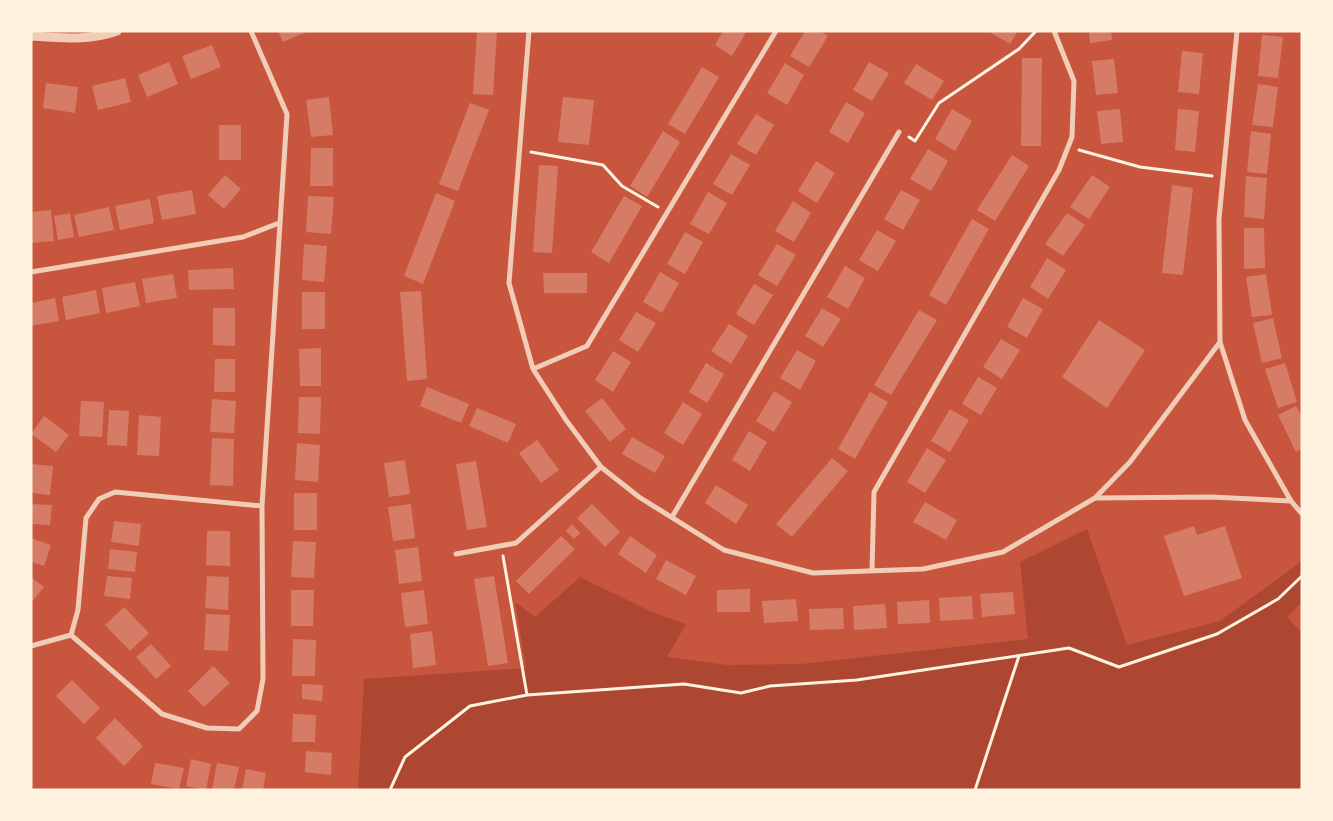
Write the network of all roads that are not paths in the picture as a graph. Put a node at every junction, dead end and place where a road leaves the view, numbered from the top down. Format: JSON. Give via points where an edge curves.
{"nodes":[{"id":1,"x":117,"y":31,"type":"edge"},
{"id":2,"x":251,"y":31,"type":"edge"},
{"id":3,"x":530,"y":31,"type":"edge"},
{"id":4,"x":776,"y":31,"type":"edge"},
{"id":5,"x":1054,"y":31,"type":"edge"},
{"id":6,"x":1237,"y":31,"type":"edge"},
{"id":7,"x":31,"y":36,"type":"edge"},
{"id":8,"x":900,"y":132,"type":"road end"},
{"id":9,"x":279,"y":223,"type":"junction"},
{"id":10,"x":31,"y":272,"type":"edge"},
{"id":11,"x":1220,"y":342,"type":"junction"},
{"id":12,"x":533,"y":369,"type":"junction"},
{"id":13,"x":601,"y":467,"type":"junction"},
{"id":14,"x":1095,"y":498,"type":"junction"},
{"id":15,"x":1291,"y":501,"type":"junction"},
{"id":16,"x":262,"y":506,"type":"junction"},
{"id":17,"x":1302,"y":514,"type":"edge"},
{"id":18,"x":672,"y":518,"type":"junction"},
{"id":19,"x":456,"y":554,"type":"dead end"},
{"id":20,"x":872,"y":571,"type":"junction"},
{"id":21,"x":71,"y":635,"type":"junction"},
{"id":22,"x":31,"y":646,"type":"edge"}],
"edges":[{"from":1,"to":7,"type":"street","via":[[66,39]]},
{"from":2,"to":9,"type":"street","via":[[287,114]]},
{"from":3,"to":12,"type":"street","via":[[510,283]]},
{"from":4,"to":12,"type":"street","via":[[587,346]]},
{"from":5,"to":20,"type":"street","via":[[1074,82],[1072,137],[1060,170],[874,492]]},
{"from":6,"to":11,"type":"street","via":[[1218,219]]},
{"from":8,"to":18,"type":"street"},
{"from":9,"to":10,"type":"street","via":[[244,237]]},
{"from":9,"to":16,"type":"street"},
{"from":11,"to":14,"type":"street","via":[[1130,462]]},
{"from":11,"to":15,"type":"street","via":[[1245,420]]},
{"from":12,"to":13,"type":"street"},
{"from":13,"to":18,"type":"street"},
{"from":13,"to":19,"type":"street","via":[[516,543]]},
{"from":14,"to":15,"type":"street","via":[[1212,497]]},
{"from":14,"to":20,"type":"street","via":[[1004,552],[923,569]]},
{"from":15,"to":17,"type":"street"},
{"from":16,"to":21,"type":"street","via":[[115,492],[99,499],[86,518],[78,610]]},
{"from":16,"to":21,"type":"street","via":[[263,678],[257,712],[239,728],[207,728],[162,714]]},
{"from":18,"to":20,"type":"street","via":[[724,550],[813,573]]},
{"from":21,"to":22,"type":"street"}]}
